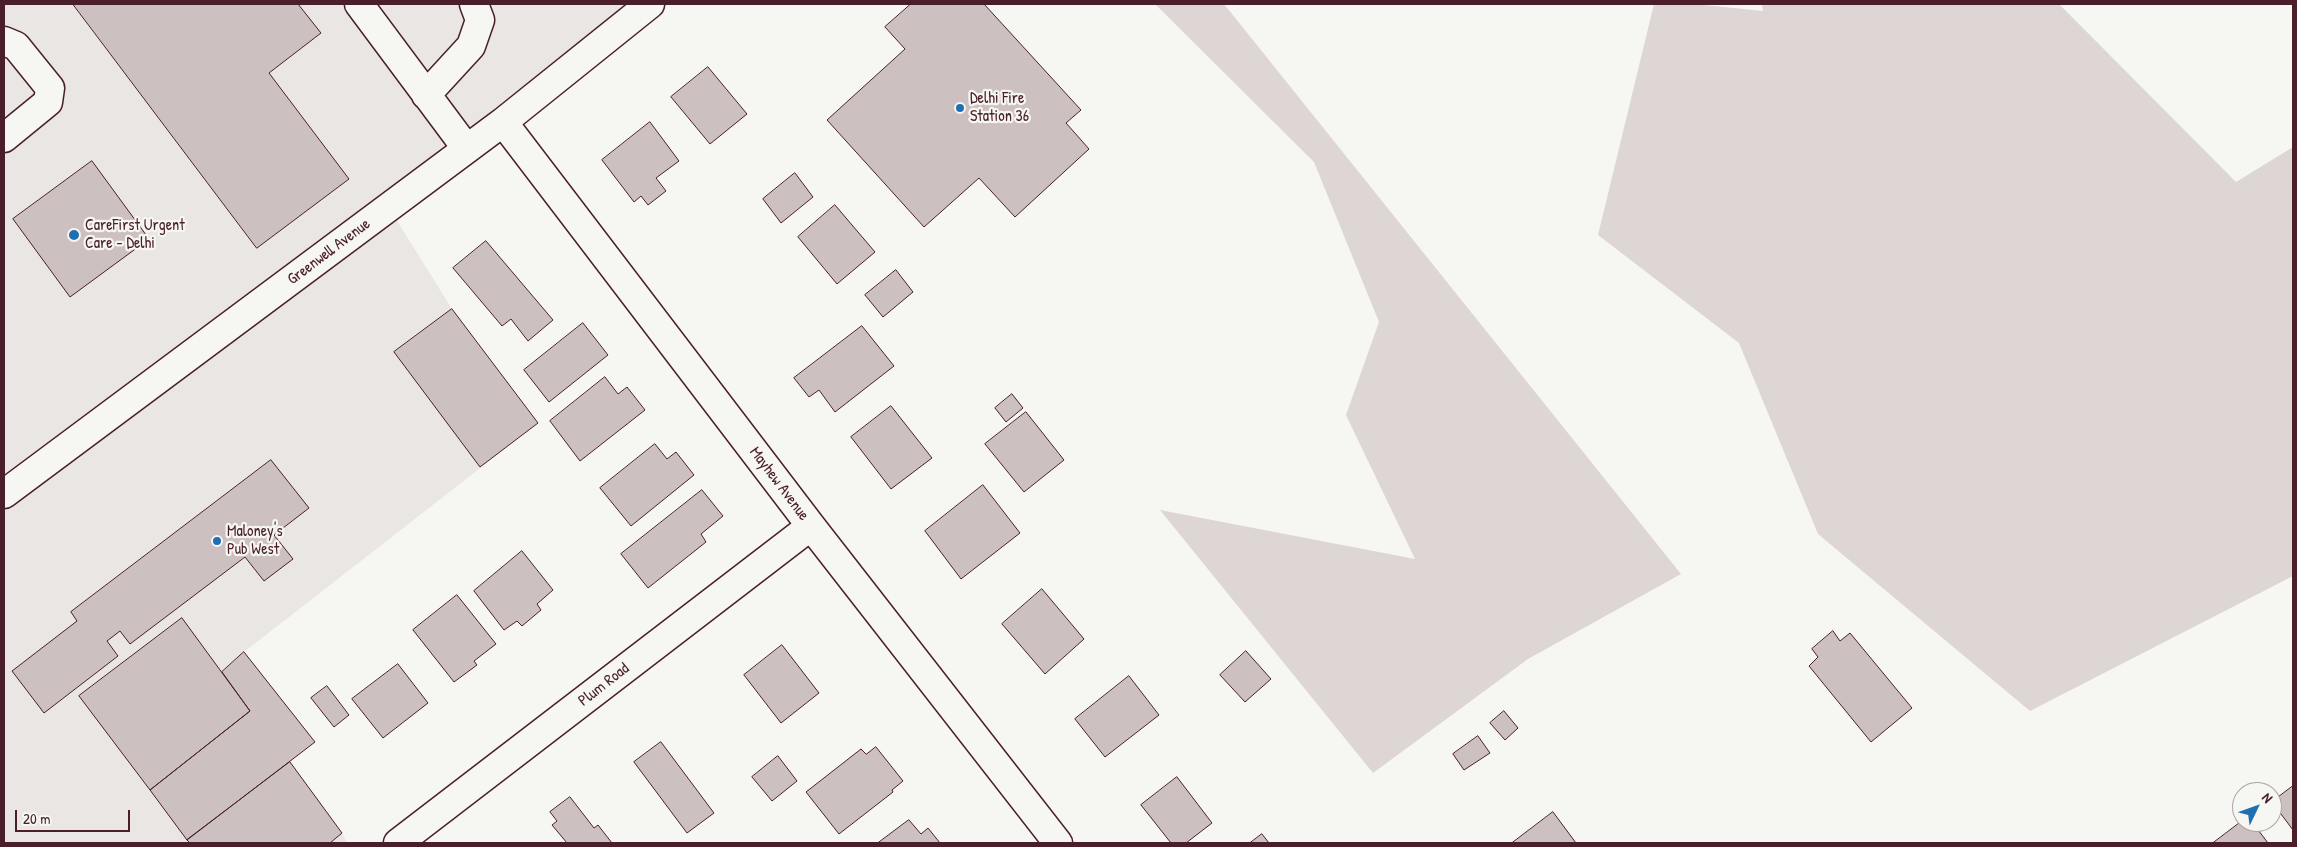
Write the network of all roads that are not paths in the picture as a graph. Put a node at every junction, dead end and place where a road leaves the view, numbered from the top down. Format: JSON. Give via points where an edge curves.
{"nodes":[{"id":1,"x":359,"y":4,"type":"edge"},
{"id":2,"x":474,"y":4,"type":"edge"},
{"id":3,"x":650,"y":4,"type":"edge"},
{"id":4,"x":4,"y":41,"type":"edge"},
{"id":5,"x":426,"y":95,"type":"junction"},
{"id":6,"x":503,"y":122,"type":"junction"},
{"id":7,"x":4,"y":138,"type":"edge"},
{"id":8,"x":467,"y":149,"type":"junction"},
{"id":9,"x":4,"y":494,"type":"edge"},
{"id":10,"x":811,"y":526,"type":"junction"},
{"id":11,"x":398,"y":843,"type":"edge"},
{"id":12,"x":1058,"y":843,"type":"edge"}],
"edges":[{"from":1,"to":5,"type":"street"},
{"from":2,"to":5,"type":"street","via":[[480,20],[471,46]]},
{"from":3,"to":6,"type":"street","name":"Greenwell Avenue"},
{"from":4,"to":7,"type":"street","via":[[16,46],[50,88],[48,102]]},
{"from":5,"to":8,"type":"street"},
{"from":6,"to":8,"type":"street","name":"Greenwell Avenue"},
{"from":6,"to":10,"type":"street","name":"Mayhew Avenue"},
{"from":8,"to":9,"type":"street","name":"Greenwell Avenue"},
{"from":10,"to":11,"type":"street","name":"Plum Road"},
{"from":10,"to":12,"type":"street","name":"Mayhew Avenue"}]}
